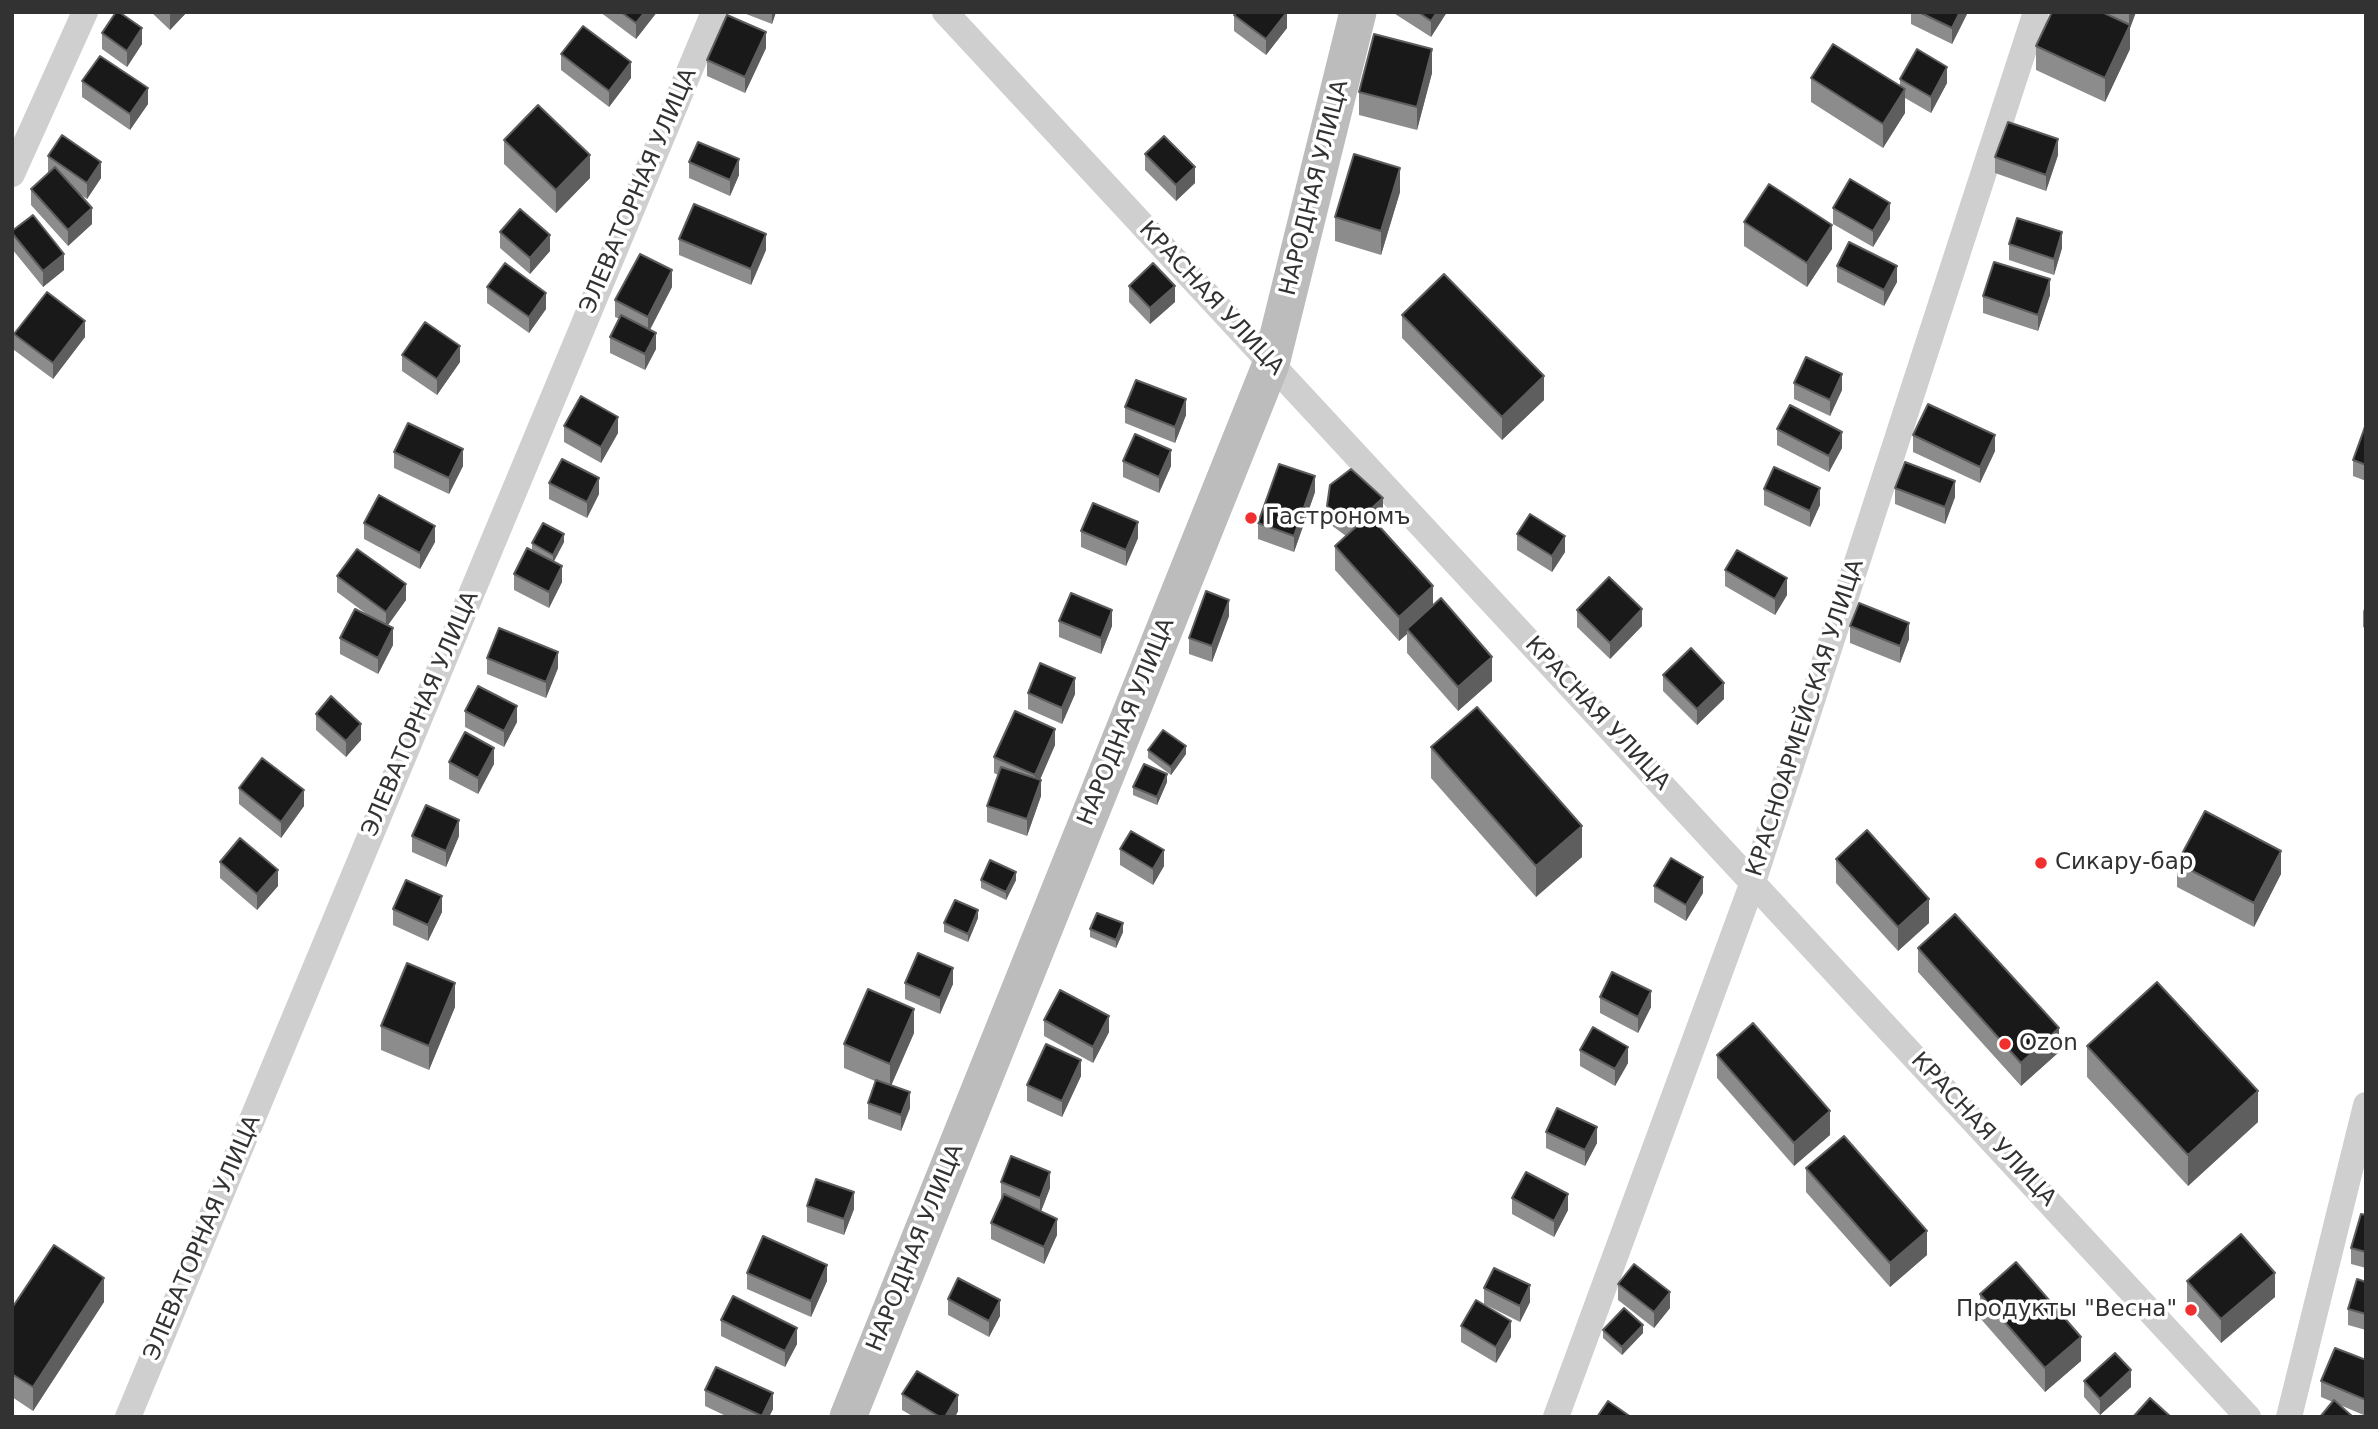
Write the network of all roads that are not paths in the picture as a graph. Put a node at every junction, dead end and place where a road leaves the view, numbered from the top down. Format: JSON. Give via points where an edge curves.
{"nodes":[{"id":1,"x":85,"y":12,"type":"edge"},
{"id":2,"x":714,"y":12,"type":"edge"},
{"id":3,"x":945,"y":12,"type":"edge"},
{"id":4,"x":1358,"y":12,"type":"edge"},
{"id":5,"x":2036,"y":12,"type":"edge"},
{"id":6,"x":12,"y":174,"type":"edge"},
{"id":7,"x":1272,"y":364,"type":"junction"},
{"id":8,"x":1753,"y":882,"type":"junction"},
{"id":9,"x":2366,"y":1105,"type":"edge"},
{"id":10,"x":128,"y":1417,"type":"edge"},
{"id":11,"x":848,"y":1417,"type":"edge"},
{"id":12,"x":1556,"y":1417,"type":"edge"},
{"id":13,"x":2248,"y":1417,"type":"edge"},
{"id":14,"x":2289,"y":1417,"type":"edge"}],
"edges":[{"from":1,"to":6,"type":"street"},
{"from":2,"to":10,"type":"street","name":"ЭЛЕВАТОРНАЯ УЛИЦА"},
{"from":3,"to":7,"type":"street","name":"КРАСНАЯ УЛИЦА"},
{"from":4,"to":7,"type":"main road","name":"НАРОДНАЯ УЛИЦА"},
{"from":5,"to":8,"type":"street","name":"КРАСНОАРМЕЙСКАЯ УЛИЦА"},
{"from":7,"to":8,"type":"street","name":"КРАСНАЯ УЛИЦА"},
{"from":7,"to":11,"type":"main road","name":"НАРОДНАЯ УЛИЦА"},
{"from":8,"to":12,"type":"street","name":"КРАСНОАРМЕЙСКАЯ УЛИЦА"},
{"from":8,"to":13,"type":"street","name":"КРАСНАЯ УЛИЦА"},
{"from":9,"to":14,"type":"street"}]}
